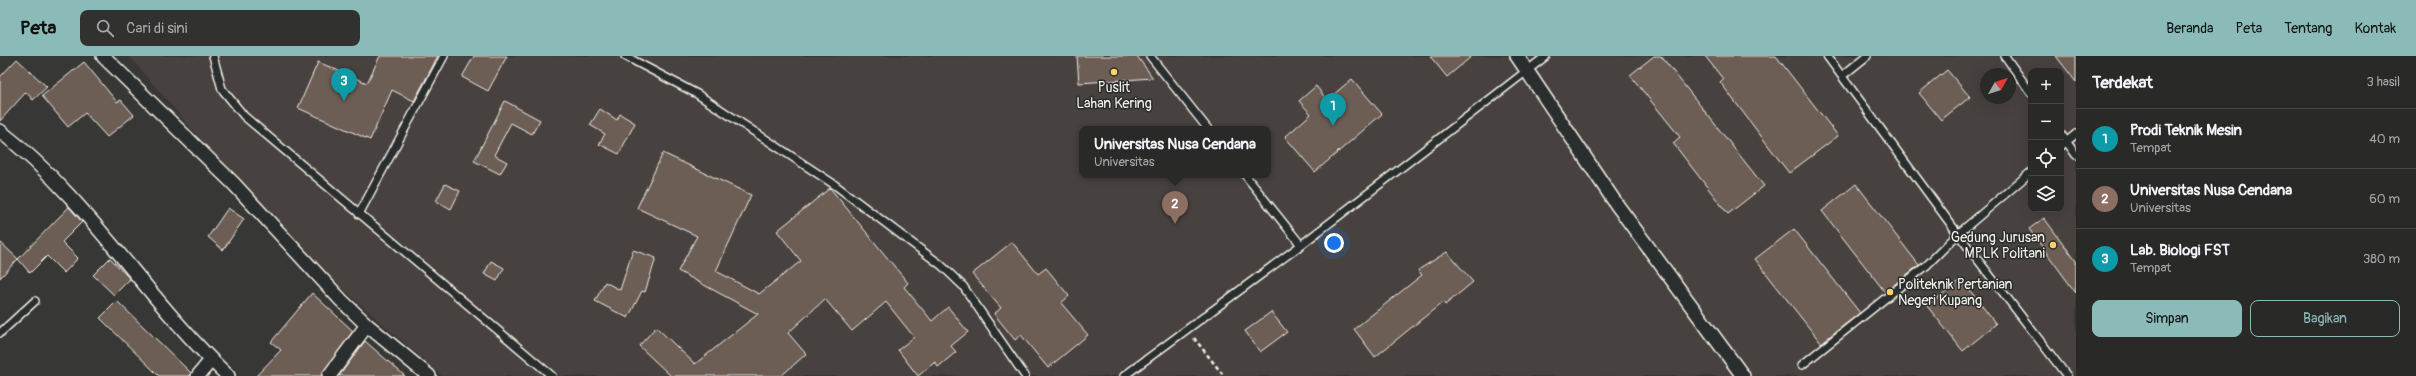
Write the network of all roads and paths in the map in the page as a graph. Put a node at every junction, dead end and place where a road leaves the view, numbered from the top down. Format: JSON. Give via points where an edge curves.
{"nodes":[{"id":1,"x":103,"y":56,"type":"edge"},
{"id":2,"x":213,"y":56,"type":"edge"},
{"id":3,"x":444,"y":56,"type":"edge"},
{"id":4,"x":625,"y":56,"type":"edge"},
{"id":5,"x":1150,"y":56,"type":"edge"},
{"id":6,"x":1517,"y":56,"type":"edge"},
{"id":7,"x":1546,"y":56,"type":"edge"},
{"id":8,"x":1827,"y":56,"type":"edge"},
{"id":9,"x":1867,"y":56,"type":"edge"},
{"id":10,"x":2005,"y":56,"type":"edge"},
{"id":11,"x":1528,"y":70,"type":"junction"},
{"id":12,"x":1842,"y":76,"type":"junction"},
{"id":13,"x":2028,"y":89,"type":"edge"},
{"id":14,"x":1206,"y":126,"type":"edge"},
{"id":15,"x":0,"y":131,"type":"edge"},
{"id":16,"x":2076,"y":134,"type":"edge"},
{"id":17,"x":2064,"y":144,"type":"edge"},
{"id":18,"x":2076,"y":155,"type":"edge"},
{"id":19,"x":2028,"y":175,"type":"edge"},
{"id":20,"x":1247,"y":178,"type":"edge"},
{"id":21,"x":359,"y":214,"type":"junction"},
{"id":22,"x":1958,"y":234,"type":"junction"},
{"id":23,"x":1301,"y":245,"type":"junction"},
{"id":24,"x":35,"y":301,"type":"dead end"},
{"id":25,"x":367,"y":325,"type":"junction"},
{"id":26,"x":1187,"y":330,"type":"junction"},
{"id":27,"x":0,"y":333,"type":"edge"},
{"id":28,"x":211,"y":360,"type":"junction"},
{"id":29,"x":1802,"y":365,"type":"dead end"},
{"id":30,"x":198,"y":376,"type":"edge"},
{"id":31,"x":228,"y":376,"type":"edge"},
{"id":32,"x":329,"y":376,"type":"edge"},
{"id":33,"x":429,"y":376,"type":"edge"},
{"id":34,"x":552,"y":376,"type":"edge"},
{"id":35,"x":1025,"y":376,"type":"edge"},
{"id":36,"x":1124,"y":376,"type":"edge"},
{"id":37,"x":1224,"y":376,"type":"edge"},
{"id":38,"x":1743,"y":376,"type":"edge"},
{"id":39,"x":2067,"y":376,"type":"edge"}],
"edges":[{"from":1,"to":25,"type":"street","via":[[234,184]]},
{"from":2,"to":21,"type":"lane","via":[[222,89],[244,116]]},
{"from":3,"to":21,"type":"lane"},
{"from":4,"to":35,"type":"lane","via":[[697,94],[828,180],[941,265],[967,292]]},
{"from":5,"to":14,"type":"lane"},
{"from":6,"to":11,"type":"street"},
{"from":7,"to":11,"type":"lane"},
{"from":8,"to":12,"type":"lane"},
{"from":9,"to":12,"type":"lane"},
{"from":10,"to":13,"type":"lane"},
{"from":11,"to":23,"type":"lane"},
{"from":11,"to":38,"type":"street","via":[[1617,205]]},
{"from":12,"to":22,"type":"lane"},
{"from":15,"to":28,"type":"street","via":[[32,157],[74,200],[184,333]]},
{"from":16,"to":17,"type":"lane"},
{"from":17,"to":18,"type":"lane"},
{"from":19,"to":22,"type":"lane"},
{"from":20,"to":23,"type":"lane"},
{"from":21,"to":34,"type":"lane"},
{"from":22,"to":29,"type":"lane","via":[[1927,265]]},
{"from":22,"to":39,"type":"lane"},
{"from":23,"to":26,"type":"lane"},
{"from":24,"to":27,"type":"lane"},
{"from":25,"to":32,"type":"street"},
{"from":25,"to":33,"type":"street"},
{"from":26,"to":36,"type":"lane"},
{"from":26,"to":37,"type":"path"},
{"from":28,"to":30,"type":"street"},
{"from":28,"to":31,"type":"street"}]}
